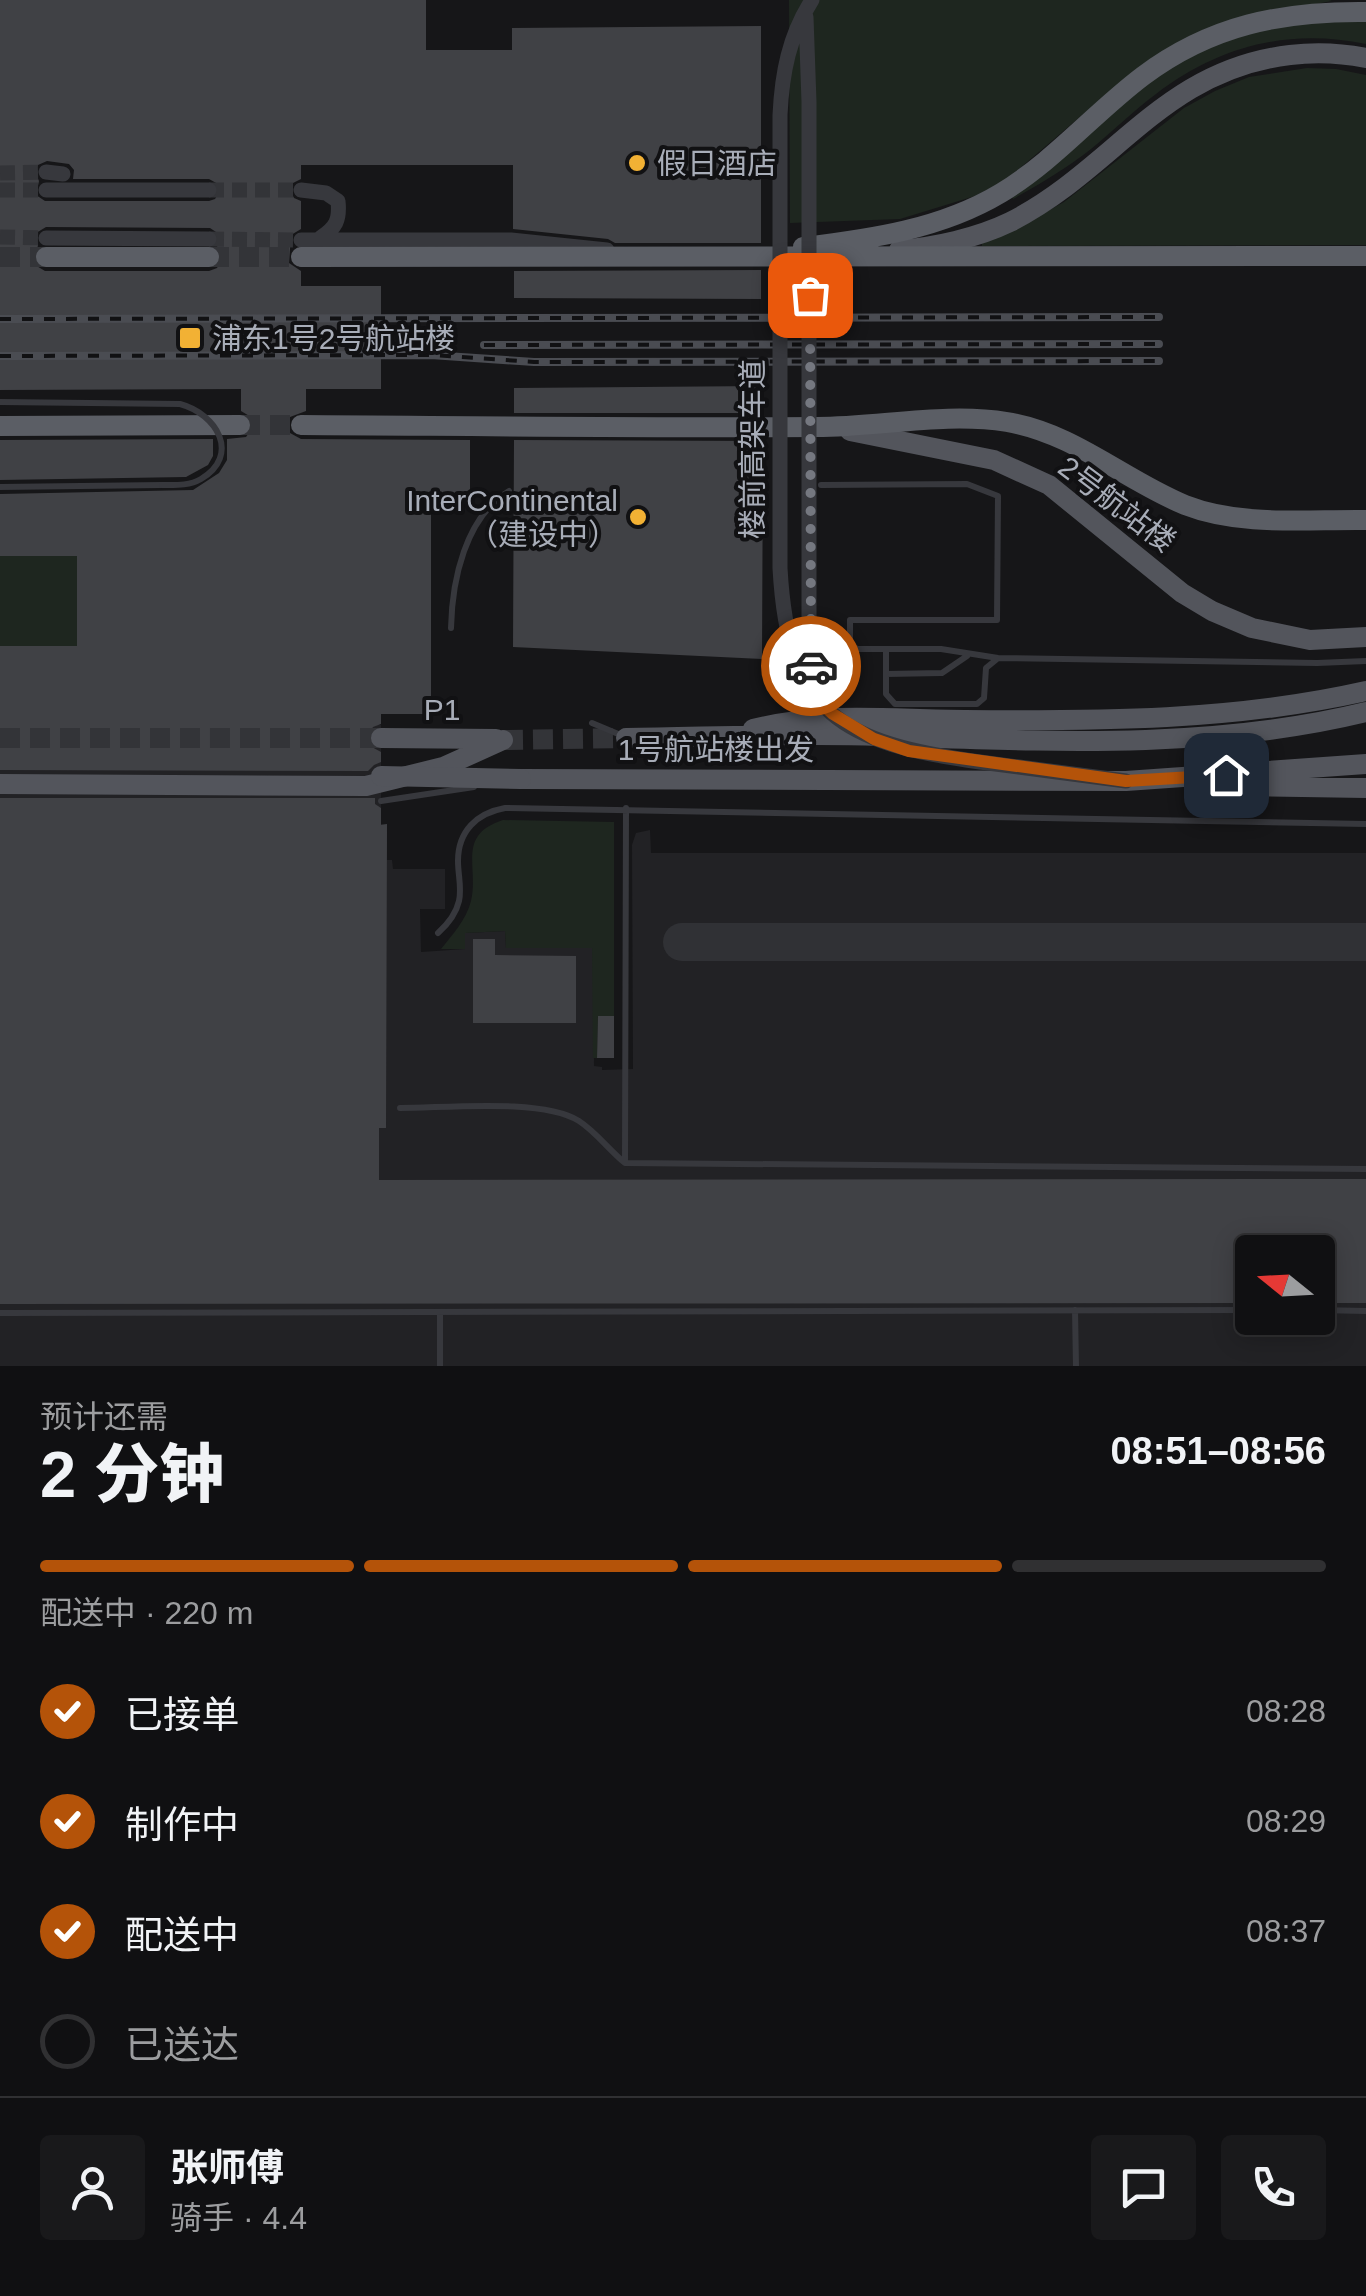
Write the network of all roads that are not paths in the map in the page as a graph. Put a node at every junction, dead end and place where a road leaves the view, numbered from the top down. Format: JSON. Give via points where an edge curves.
{"nodes":[{"id":1,"x":809,"y":4,"type":"edge"},
{"id":2,"x":1366,"y":12,"type":"edge"},
{"id":3,"x":1366,"y":58,"type":"edge"},
{"id":4,"x":46,"y":190,"type":"tunnel mouth"},
{"id":5,"x":209,"y":190,"type":"tunnel mouth"},
{"id":6,"x":301,"y":190,"type":"tunnel mouth"},
{"id":7,"x":319,"y":239,"type":"junction"},
{"id":8,"x":46,"y":248,"type":"tunnel mouth"},
{"id":9,"x":209,"y":248,"type":"tunnel mouth"},
{"id":10,"x":301,"y":248,"type":"joint"},
{"id":11,"x":1366,"y":256,"type":"edge"},
{"id":12,"x":655,"y":258,"type":"junction"},
{"id":13,"x":714,"y":258,"type":"junction"},
{"id":14,"x":810,"y":258,"type":"junction"},
{"id":15,"x":0,"y":402,"type":"edge"},
{"id":16,"x":240,"y":424,"type":"tunnel mouth"},
{"id":17,"x":301,"y":425,"type":"tunnel mouth"},
{"id":18,"x":1,"y":426,"type":"edge"},
{"id":19,"x":822,"y":427,"type":"junction"},
{"id":20,"x":821,"y":484,"type":"dead end"},
{"id":21,"x":0,"y":487,"type":"edge"},
{"id":22,"x":509,"y":491,"type":"dead end"},
{"id":23,"x":1366,"y":520,"type":"edge"},
{"id":24,"x":451,"y":628,"type":"dead end"},
{"id":25,"x":1366,"y":637,"type":"edge"},
{"id":26,"x":886,"y":649,"type":"junction"},
{"id":27,"x":968,"y":656,"type":"junction"},
{"id":28,"x":998,"y":658,"type":"junction"},
{"id":29,"x":1366,"y":660,"type":"edge"},
{"id":30,"x":886,"y":674,"type":"junction"},
{"id":31,"x":1366,"y":691,"type":"edge"},
{"id":32,"x":822,"y":704,"type":"junction"},
{"id":33,"x":1366,"y":712,"type":"edge"},
{"id":34,"x":952,"y":720,"type":"junction"},
{"id":35,"x":592,"y":723,"type":"dead end"},
{"id":36,"x":717,"y":736,"type":"junction"},
{"id":37,"x":873,"y":736,"type":"junction"},
{"id":38,"x":381,"y":738,"type":"tunnel mouth"},
{"id":39,"x":626,"y":738,"type":"joint"},
{"id":40,"x":1360,"y":764,"type":"edge"},
{"id":41,"x":381,"y":776,"type":"dead end"},
{"id":42,"x":521,"y":779,"type":"junction"},
{"id":43,"x":1126,"y":781,"type":"junction"},
{"id":44,"x":0,"y":784,"type":"edge"},
{"id":45,"x":1366,"y":788,"type":"edge"},
{"id":46,"x":381,"y":801,"type":"dead end"},
{"id":47,"x":626,"y":808,"type":"junction"},
{"id":48,"x":1366,"y":824,"type":"edge"},
{"id":49,"x":438,"y":933,"type":"dead end"},
{"id":50,"x":400,"y":1108,"type":"dead end"},
{"id":51,"x":625,"y":1163,"type":"junction"},
{"id":52,"x":1366,"y":1170,"type":"edge"},
{"id":53,"x":1075,"y":1310,"type":"junction"},
{"id":54,"x":1235,"y":1310,"type":"edge"},
{"id":55,"x":1335,"y":1310,"type":"edge"},
{"id":56,"x":1366,"y":1310,"type":"edge"},
{"id":57,"x":440,"y":1312,"type":"junction"},
{"id":58,"x":0,"y":1313,"type":"edge"},
{"id":59,"x":440,"y":1366,"type":"edge"},
{"id":60,"x":1076,"y":1366,"type":"edge"}],
"edges":[{"from":1,"to":32,"type":"street","name":"楼前高架车道","bridge":true,"via":[[808,641]]},
{"from":1,"to":32,"type":"street","name":"楼前高架车道","bridge":true,"via":[[791,42],[781,88],[780,568],[789,640]]},
{"from":2,"to":13,"type":"highway","via":[[1261,19],[1180,52],[1023,178],[971,208],[896,233]]},
{"from":3,"to":14,"type":"main road","via":[[1312,52],[1228,69],[1174,98],[1063,188],[1009,222],[912,249]]},
{"from":4,"to":5,"type":"street"},
{"from":6,"to":7,"type":"street","via":[[338,201],[334,230]]},
{"from":7,"to":10,"type":"street"},
{"from":7,"to":12,"type":"street","via":[[511,240]]},
{"from":8,"to":9,"type":"highway"},
{"from":10,"to":12,"type":"highway"},
{"from":11,"to":14,"type":"highway"},
{"from":12,"to":13,"type":"highway"},
{"from":13,"to":14,"type":"highway"},
{"from":15,"to":21,"type":"lane","bridge":true,"via":[[180,404],[206,414],[219,434],[220,455],[202,479],[188,484]]},
{"from":16,"to":18,"type":"highway"},
{"from":17,"to":19,"type":"highway"},
{"from":19,"to":23,"type":"highway","via":[[1005,422],[1057,437],[1206,511]]},
{"from":19,"to":25,"type":"main road","name":"2号航站楼","via":[[979,456],[1035,479],[1104,526],[1182,593],[1252,628],[1279,636]]},
{"from":20,"to":26,"type":"lane","via":[[966,484],[998,496],[997,620],[850,620],[850,644]]},
{"from":22,"to":24,"type":"lane","via":[[463,551]]},
{"from":26,"to":27,"type":"lane"},
{"from":26,"to":30,"type":"lane"},
{"from":27,"to":28,"type":"lane"},
{"from":27,"to":30,"type":"lane","via":[[942,673]]},
{"from":28,"to":29,"type":"lane"},
{"from":28,"to":30,"type":"lane","via":[[986,668],[984,698],[977,704],[891,703]]},
{"from":31,"to":34,"type":"main road","via":[[1280,709],[1170,719]]},
{"from":32,"to":43,"type":"street","name":"楼前高架车道","bridge":true,"via":[[852,728],[909,751]]},
{"from":33,"to":37,"type":"main road","via":[[1296,728],[1166,740]]},
{"from":34,"to":36,"type":"main road","via":[[817,717]]},
{"from":34,"to":37,"type":"main road"},
{"from":35,"to":39,"type":"lane"},
{"from":36,"to":37,"type":"main road"},
{"from":36,"to":39,"type":"main road"},
{"from":38,"to":44,"type":"main road","name":"P1","via":[[503,740],[443,767],[366,786]]},
{"from":40,"to":43,"type":"main road","name":"1号航站楼出发"},
{"from":41,"to":42,"type":"main road","name":"1号航站楼出发","bridge":true},
{"from":42,"to":43,"type":"main road","name":"1号航站楼出发","bridge":true},
{"from":42,"to":46,"type":"lane","bridge":true},
{"from":43,"to":45,"type":"main road"},
{"from":47,"to":48,"type":"lane"},
{"from":47,"to":49,"type":"lane","via":[[488,811],[460,843],[458,906]]},
{"from":47,"to":51,"type":"lane"},
{"from":50,"to":51,"type":"lane","via":[[564,1113]]},
{"from":51,"to":52,"type":"lane"},
{"from":53,"to":54,"type":"lane"},
{"from":53,"to":57,"type":"lane"},
{"from":53,"to":60,"type":"lane"},
{"from":55,"to":56,"type":"lane"},
{"from":57,"to":58,"type":"lane"},
{"from":57,"to":59,"type":"lane"}]}
